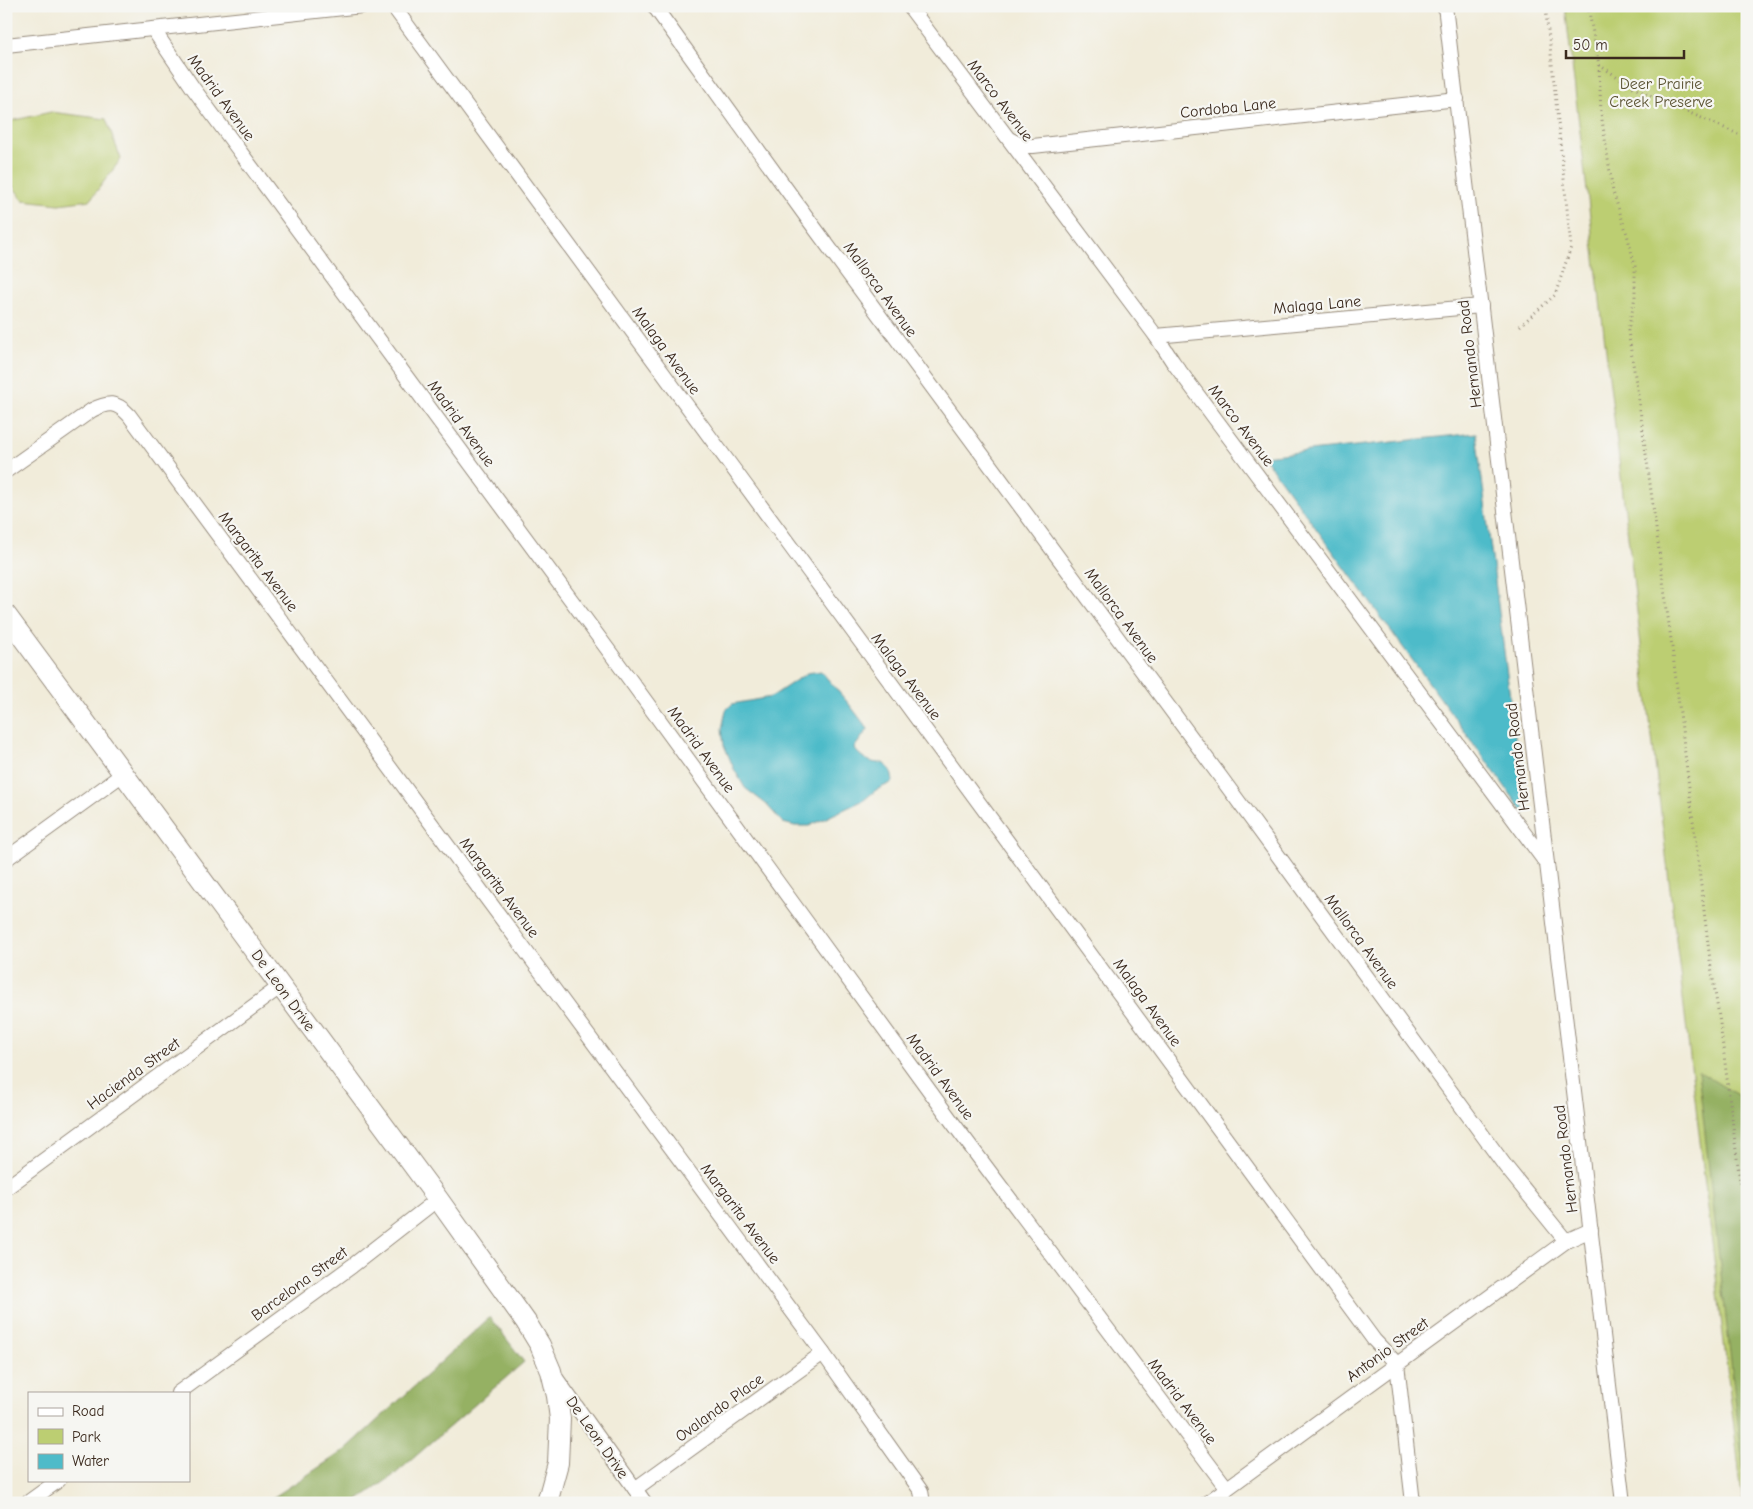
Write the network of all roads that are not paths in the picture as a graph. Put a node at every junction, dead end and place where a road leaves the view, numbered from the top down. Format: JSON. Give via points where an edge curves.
{"nodes":[{"id":1,"x":362,"y":6,"type":"edge"},
{"id":2,"x":393,"y":6,"type":"edge"},
{"id":3,"x":654,"y":6,"type":"edge"},
{"id":4,"x":909,"y":6,"type":"edge"},
{"id":5,"x":1445,"y":6,"type":"edge"},
{"id":6,"x":153,"y":29,"type":"junction"},
{"id":7,"x":6,"y":44,"type":"edge"},
{"id":8,"x":1457,"y":100,"type":"junction"},
{"id":9,"x":1006,"y":137,"type":"junction"},
{"id":10,"x":1481,"y":306,"type":"junction"},
{"id":11,"x":1156,"y":336,"type":"junction"},
{"id":12,"x":6,"y":472,"type":"edge"},
{"id":13,"x":6,"y":616,"type":"edge"},
{"id":14,"x":123,"y":774,"type":"junction"},
{"id":15,"x":6,"y":859,"type":"edge"},
{"id":16,"x":1547,"y":864,"type":"junction"},
{"id":17,"x":281,"y":986,"type":"junction"},
{"id":18,"x":6,"y":1188,"type":"edge"},
{"id":19,"x":438,"y":1199,"type":"junction"},
{"id":20,"x":1591,"y":1230,"type":"junction"},
{"id":21,"x":1566,"y":1241,"type":"junction"},
{"id":22,"x":823,"y":1353,"type":"junction"},
{"id":23,"x":1396,"y":1364,"type":"junction"},
{"id":24,"x":551,"y":1371,"type":"junction"},
{"id":25,"x":179,"y":1392,"type":"edge"},
{"id":26,"x":56,"y":1482,"type":"edge"},
{"id":27,"x":1226,"y":1488,"type":"junction"},
{"id":28,"x":636,"y":1490,"type":"junction"},
{"id":29,"x":27,"y":1503,"type":"edge"},
{"id":30,"x":547,"y":1503,"type":"edge"},
{"id":31,"x":646,"y":1503,"type":"edge"},
{"id":32,"x":923,"y":1503,"type":"edge"},
{"id":33,"x":1206,"y":1503,"type":"edge"},
{"id":34,"x":1220,"y":1503,"type":"edge"},
{"id":35,"x":1413,"y":1503,"type":"edge"},
{"id":36,"x":1623,"y":1503,"type":"edge"}],
"edges":[{"from":1,"to":6,"type":"street"},
{"from":2,"to":23,"type":"street","name":"Malaga Avenue","via":[[1374,1340]]},
{"from":3,"to":21,"type":"street","name":"Mallorca Avenue","via":[[1506,1167]]},
{"from":4,"to":9,"type":"street","name":"Marco Avenue"},
{"from":5,"to":8,"type":"street","name":"Hernando Road"},
{"from":6,"to":7,"type":"street"},
{"from":6,"to":27,"type":"street","name":"Madrid Avenue","via":[[193,88],[953,1122]]},
{"from":8,"to":9,"type":"street","name":"Cordoba Lane","via":[[1033,146],[1023,146]]},
{"from":8,"to":10,"type":"street","name":"Hernando Road"},
{"from":9,"to":11,"type":"street","name":"Marco Avenue"},
{"from":10,"to":11,"type":"street","name":"Malaga Lane"},
{"from":10,"to":16,"type":"street","name":"Hernando Road"},
{"from":11,"to":16,"type":"street","name":"Marco Avenue"},
{"from":12,"to":22,"type":"street","name":"Margarita Avenue","via":[[92,410],[104,404],[114,404],[123,409]]},
{"from":13,"to":14,"type":"street","name":"De Leon Drive"},
{"from":14,"to":15,"type":"street"},
{"from":14,"to":17,"type":"street","name":"De Leon Drive"},
{"from":16,"to":20,"type":"street","name":"Hernando Road"},
{"from":17,"to":18,"type":"street","name":"Hacienda Street"},
{"from":17,"to":19,"type":"street","name":"De Leon Drive"},
{"from":19,"to":24,"type":"street","name":"De Leon Drive","via":[[526,1322]]},
{"from":19,"to":25,"type":"street","name":"Barcelona Street"},
{"from":20,"to":21,"type":"street","name":"Antonio Street"},
{"from":20,"to":36,"type":"street","name":"Hernando Road"},
{"from":21,"to":23,"type":"street","name":"Antonio Street"},
{"from":22,"to":28,"type":"street","name":"Ovalando Place"},
{"from":22,"to":32,"type":"street","name":"Margarita Avenue","via":[[921,1491]]},
{"from":23,"to":27,"type":"street","name":"Antonio Street"},
{"from":23,"to":35,"type":"street"},
{"from":24,"to":28,"type":"street","name":"De Leon Drive"},
{"from":24,"to":30,"type":"street","name":"De Leon Drive","via":[[560,1420],[560,1445]]},
{"from":26,"to":29,"type":"street"},
{"from":27,"to":33,"type":"street","name":"Antonio Street"},
{"from":27,"to":34,"type":"street"},
{"from":28,"to":31,"type":"street","name":"De Leon Drive"}]}
